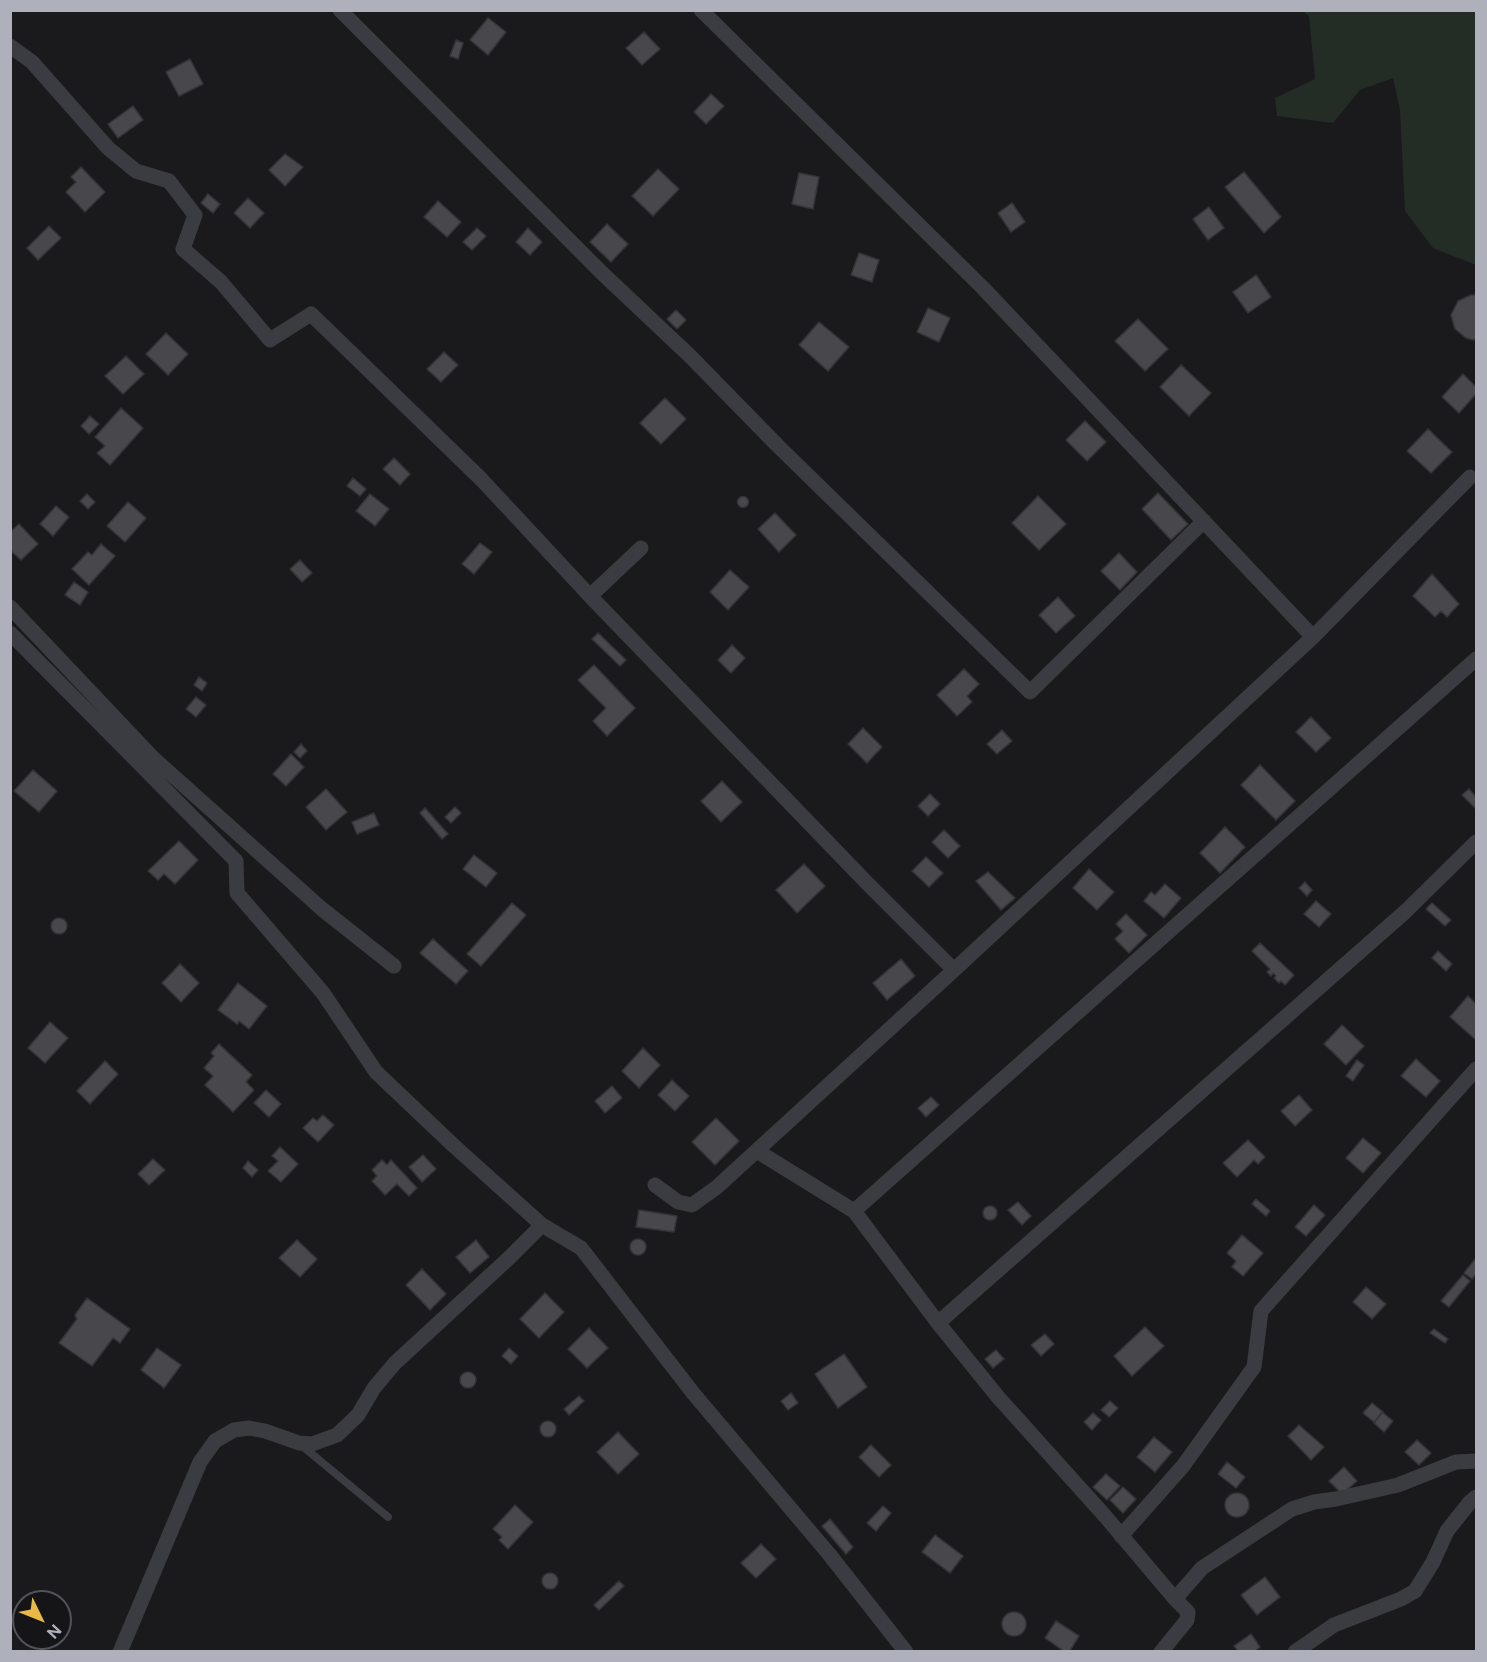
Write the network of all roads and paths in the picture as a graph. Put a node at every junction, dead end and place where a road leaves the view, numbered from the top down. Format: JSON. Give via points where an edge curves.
{"nodes":[{"id":1,"x":340,"y":10,"type":"edge"},
{"id":2,"x":700,"y":10,"type":"edge"},
{"id":3,"x":10,"y":46,"type":"edge"},
{"id":4,"x":1470,"y":477,"type":"dead end"},
{"id":5,"x":1204,"y":521,"type":"junction"},
{"id":6,"x":641,"y":548,"type":"dead end"},
{"id":7,"x":590,"y":596,"type":"junction"},
{"id":8,"x":10,"y":606,"type":"edge"},
{"id":9,"x":10,"y":633,"type":"edge"},
{"id":10,"x":1313,"y":637,"type":"junction"},
{"id":11,"x":1476,"y":659,"type":"edge"},
{"id":12,"x":1476,"y":842,"type":"edge"},
{"id":13,"x":394,"y":966,"type":"dead end"},
{"id":14,"x":954,"y":970,"type":"junction"},
{"id":15,"x":1476,"y":1069,"type":"edge"},
{"id":16,"x":757,"y":1151,"type":"junction"},
{"id":17,"x":655,"y":1185,"type":"dead end"},
{"id":18,"x":854,"y":1211,"type":"junction"},
{"id":19,"x":542,"y":1225,"type":"junction"},
{"id":20,"x":938,"y":1323,"type":"junction"},
{"id":21,"x":299,"y":1443,"type":"junction"},
{"id":22,"x":1476,"y":1461,"type":"edge"},
{"id":23,"x":1476,"y":1497,"type":"edge"},
{"id":24,"x":388,"y":1517,"type":"dead end"},
{"id":25,"x":1121,"y":1536,"type":"junction"},
{"id":26,"x":1175,"y":1599,"type":"junction"},
{"id":27,"x":120,"y":1652,"type":"edge"},
{"id":28,"x":906,"y":1652,"type":"edge"},
{"id":29,"x":1161,"y":1652,"type":"edge"},
{"id":30,"x":1295,"y":1652,"type":"edge"}],
"edges":[{"from":1,"to":5,"type":"street","via":[[1030,692]]},
{"from":2,"to":5,"type":"street","via":[[983,288]]},
{"from":3,"to":7,"type":"street","via":[[32,62],[108,148],[136,171],[169,181],[195,215],[183,249],[221,282],[270,340],[311,314],[481,478]]},
{"from":4,"to":10,"type":"street"},
{"from":5,"to":10,"type":"street"},
{"from":6,"to":7,"type":"street"},
{"from":7,"to":14,"type":"street"},
{"from":8,"to":13,"type":"street","via":[[152,757],[322,909]]},
{"from":9,"to":19,"type":"street","via":[[236,861],[237,893],[323,993],[376,1072]]},
{"from":10,"to":14,"type":"street"},
{"from":11,"to":18,"type":"street"},
{"from":12,"to":20,"type":"street","via":[[1388,926]]},
{"from":14,"to":16,"type":"street"},
{"from":15,"to":25,"type":"street","via":[[1261,1311],[1254,1367],[1183,1466]]},
{"from":16,"to":17,"type":"street","via":[[692,1205],[678,1202]]},
{"from":16,"to":18,"type":"street"},
{"from":18,"to":20,"type":"street"},
{"from":19,"to":21,"type":"street","via":[[395,1363],[358,1415],[337,1435],[312,1444]]},
{"from":19,"to":28,"type":"street","via":[[581,1248],[693,1393]]},
{"from":20,"to":25,"type":"street"},
{"from":21,"to":24,"type":"lane"},
{"from":21,"to":27,"type":"street","via":[[249,1428],[234,1430],[216,1441],[200,1462]]},
{"from":22,"to":26,"type":"street","via":[[1456,1462],[1398,1485],[1292,1509],[1202,1568]]},
{"from":23,"to":30,"type":"street","via":[[1447,1531],[1415,1591],[1334,1625]]},
{"from":25,"to":26,"type":"street"},
{"from":26,"to":29,"type":"street","via":[[1188,1612],[1187,1620]]}]}
